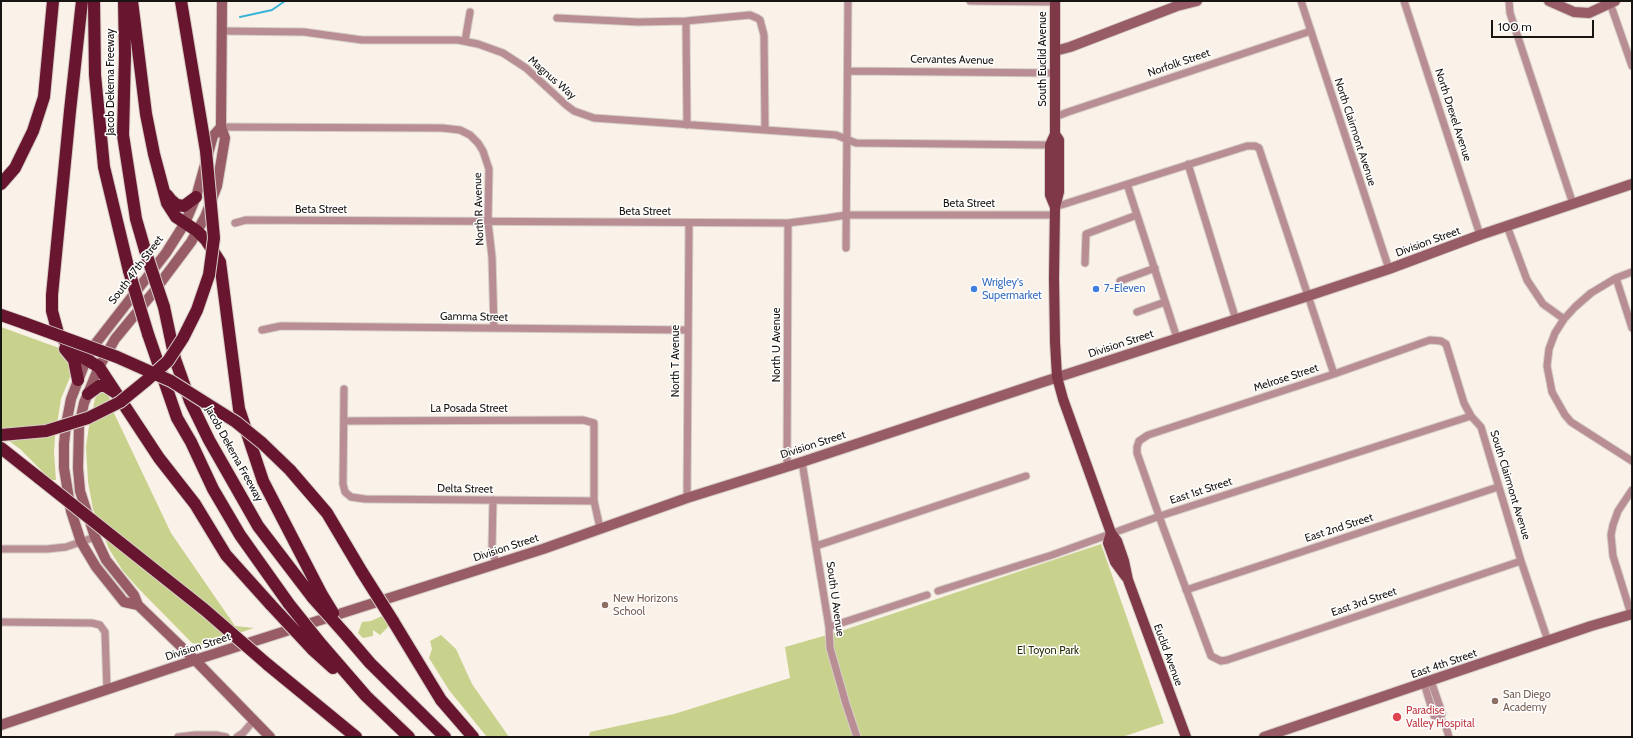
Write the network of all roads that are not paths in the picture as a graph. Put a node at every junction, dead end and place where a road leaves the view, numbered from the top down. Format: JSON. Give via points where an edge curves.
{"nodes":[{"id":1,"x":53,"y":1,"type":"edge"},
{"id":2,"x":82,"y":1,"type":"edge"},
{"id":3,"x":94,"y":1,"type":"edge"},
{"id":4,"x":124,"y":1,"type":"edge"},
{"id":5,"x":132,"y":1,"type":"edge"},
{"id":6,"x":181,"y":1,"type":"edge"},
{"id":7,"x":222,"y":1,"type":"edge"},
{"id":8,"x":848,"y":1,"type":"edge"},
{"id":9,"x":970,"y":1,"type":"edge"},
{"id":10,"x":1055,"y":1,"type":"edge"},
{"id":11,"x":1197,"y":1,"type":"edge"},
{"id":12,"x":1301,"y":1,"type":"edge"},
{"id":13,"x":1404,"y":1,"type":"edge"},
{"id":14,"x":1509,"y":1,"type":"edge"},
{"id":15,"x":1549,"y":1,"type":"edge"},
{"id":16,"x":1608,"y":3,"type":"edge"},
{"id":17,"x":470,"y":12,"type":"dead end"},
{"id":18,"x":557,"y":18,"type":"dead end"},
{"id":19,"x":686,"y":21,"type":"junction"},
{"id":20,"x":222,"y":31,"type":"junction"},
{"id":21,"x":1311,"y":31,"type":"junction"},
{"id":22,"x":465,"y":41,"type":"junction"},
{"id":23,"x":1055,"y":51,"type":"junction"},
{"id":24,"x":1632,"y":66,"type":"edge"},
{"id":25,"x":848,"y":70,"type":"junction"},
{"id":26,"x":1055,"y":73,"type":"junction"},
{"id":27,"x":1055,"y":117,"type":"junction"},
{"id":28,"x":687,"y":125,"type":"junction"},
{"id":29,"x":221,"y":127,"type":"junction"},
{"id":30,"x":765,"y":129,"type":"junction"},
{"id":31,"x":1055,"y":134,"type":"junction"},
{"id":32,"x":846,"y":139,"type":"junction"},
{"id":33,"x":1050,"y":145,"type":"junction"},
{"id":34,"x":1188,"y":164,"type":"junction"},
{"id":35,"x":1,"y":184,"type":"edge"},
{"id":36,"x":1127,"y":184,"type":"junction"},
{"id":37,"x":1632,"y":184,"type":"edge"},
{"id":38,"x":162,"y":185,"type":"junction"},
{"id":39,"x":196,"y":197,"type":"junction"},
{"id":40,"x":1572,"y":204,"type":"junction"},
{"id":41,"x":1055,"y":211,"type":"junction"},
{"id":42,"x":846,"y":215,"type":"junction"},
{"id":43,"x":1137,"y":215,"type":"junction"},
{"id":44,"x":488,"y":222,"type":"junction"},
{"id":45,"x":185,"y":223,"type":"junction"},
{"id":46,"x":235,"y":223,"type":"dead end"},
{"id":47,"x":689,"y":223,"type":"junction"},
{"id":48,"x":788,"y":223,"type":"junction"},
{"id":49,"x":1507,"y":226,"type":"junction"},
{"id":50,"x":197,"y":231,"type":"junction"},
{"id":51,"x":1480,"y":235,"type":"junction"},
{"id":52,"x":846,"y":248,"type":"dead end"},
{"id":53,"x":1085,"y":263,"type":"dead end"},
{"id":54,"x":1154,"y":268,"type":"junction"},
{"id":55,"x":1389,"y":269,"type":"junction"},
{"id":56,"x":1632,"y":272,"type":"edge"},
{"id":57,"x":1616,"y":278,"type":"junction"},
{"id":58,"x":1120,"y":281,"type":"dead end"},
{"id":59,"x":1308,"y":296,"type":"junction"},
{"id":60,"x":1165,"y":302,"type":"junction"},
{"id":61,"x":1137,"y":312,"type":"dead end"},
{"id":62,"x":1,"y":315,"type":"edge"},
{"id":63,"x":1564,"y":319,"type":"junction"},
{"id":64,"x":1236,"y":320,"type":"junction"},
{"id":65,"x":494,"y":328,"type":"junction"},
{"id":66,"x":1632,"y":328,"type":"edge"},
{"id":67,"x":262,"y":330,"type":"dead end"},
{"id":68,"x":687,"y":330,"type":"junction"},
{"id":69,"x":58,"y":333,"type":"junction"},
{"id":70,"x":1177,"y":338,"type":"junction"},
{"id":71,"x":1441,"y":341,"type":"joint"},
{"id":72,"x":86,"y":360,"type":"junction"},
{"id":73,"x":99,"y":366,"type":"junction"},
{"id":74,"x":1334,"y":374,"type":"junction"},
{"id":75,"x":1057,"y":377,"type":"junction"},
{"id":76,"x":78,"y":380,"type":"junction"},
{"id":77,"x":344,"y":389,"type":"dead end"},
{"id":78,"x":88,"y":394,"type":"junction"},
{"id":79,"x":118,"y":395,"type":"junction"},
{"id":80,"x":1471,"y":416,"type":"junction"},
{"id":81,"x":344,"y":421,"type":"junction"},
{"id":82,"x":1,"y":435,"type":"edge"},
{"id":83,"x":1,"y":448,"type":"edge"},
{"id":84,"x":1632,"y":461,"type":"edge"},
{"id":85,"x":802,"y":462,"type":"junction"},
{"id":86,"x":787,"y":467,"type":"junction"},
{"id":87,"x":1026,"y":476,"type":"dead end"},
{"id":88,"x":1498,"y":487,"type":"junction"},
{"id":89,"x":1632,"y":490,"type":"edge"},
{"id":90,"x":687,"y":498,"type":"junction"},
{"id":91,"x":493,"y":500,"type":"junction"},
{"id":92,"x":594,"y":501,"type":"junction"},
{"id":93,"x":1160,"y":516,"type":"junction"},
{"id":94,"x":600,"y":528,"type":"junction"},
{"id":95,"x":1111,"y":533,"type":"junction"},
{"id":96,"x":95,"y":537,"type":"junction"},
{"id":97,"x":81,"y":542,"type":"junction"},
{"id":98,"x":816,"y":546,"type":"junction"},
{"id":99,"x":1,"y":549,"type":"edge"},
{"id":100,"x":1521,"y":561,"type":"junction"},
{"id":101,"x":496,"y":564,"type":"junction"},
{"id":102,"x":1186,"y":590,"type":"junction"},
{"id":103,"x":938,"y":592,"type":"dead end"},
{"id":104,"x":927,"y":595,"type":"dead end"},
{"id":105,"x":318,"y":597,"type":"junction"},
{"id":106,"x":138,"y":605,"type":"junction"},
{"id":107,"x":1632,"y":614,"type":"edge"},
{"id":108,"x":1,"y":622,"type":"edge"},
{"id":109,"x":829,"y":627,"type":"junction"},
{"id":110,"x":1548,"y":641,"type":"junction"},
{"id":111,"x":316,"y":647,"type":"junction"},
{"id":112,"x":195,"y":660,"type":"junction"},
{"id":113,"x":1428,"y":682,"type":"junction"},
{"id":114,"x":107,"y":690,"type":"junction"},
{"id":115,"x":254,"y":720,"type":"junction"},
{"id":116,"x":1,"y":726,"type":"edge"},
{"id":117,"x":178,"y":737,"type":"edge"},
{"id":118,"x":226,"y":737,"type":"edge"},
{"id":119,"x":237,"y":737,"type":"edge"},
{"id":120,"x":270,"y":737,"type":"edge"},
{"id":121,"x":356,"y":737,"type":"edge"},
{"id":122,"x":409,"y":737,"type":"edge"},
{"id":123,"x":445,"y":737,"type":"edge"},
{"id":124,"x":473,"y":737,"type":"edge"},
{"id":125,"x":857,"y":737,"type":"edge"},
{"id":126,"x":1186,"y":737,"type":"edge"},
{"id":127,"x":1264,"y":737,"type":"edge"},
{"id":128,"x":1449,"y":737,"type":"edge"}],
"edges":[{"from":1,"to":35,"type":"highway","via":[[44,97],[33,131],[15,168]]},
{"from":2,"to":69,"type":"highway","via":[[52,295],[52,311]]},
{"from":3,"to":111,"type":"highway","name":"Jacob Dekema Freeway","bridge":true,"via":[[95,75],[104,168],[129,272],[148,334],[177,418],[213,489],[240,535]]},
{"from":4,"to":105,"type":"highway","name":"Jacob Dekema Freeway","bridge":true,"via":[[123,135],[136,219],[164,307],[175,359],[190,401],[209,440],[258,526]]},
{"from":5,"to":38,"type":"highway","via":[[146,114]]},
{"from":6,"to":82,"type":"highway","bridge":true,"via":[[206,151],[214,238],[209,275],[197,310],[168,361],[120,402],[88,418],[46,431]]},
{"from":7,"to":20,"type":"main road"},
{"from":8,"to":25,"type":"street"},
{"from":9,"to":10,"type":"street"},
{"from":10,"to":23,"type":"main road","name":"South Euclid Avenue"},
{"from":11,"to":23,"type":"main road"},
{"from":12,"to":21,"type":"street","name":"North Clairmont Avenue"},
{"from":13,"to":51,"type":"street","name":"North Drexel Avenue"},
{"from":14,"to":40,"type":"street","via":[[1510,13]]},
{"from":15,"to":16,"type":"main road","via":[[1574,12],[1589,13]]},
{"from":16,"to":24,"type":"street"},
{"from":17,"to":22,"type":"street"},
{"from":18,"to":19,"type":"street","via":[[628,22]]},
{"from":19,"to":28,"type":"street"},
{"from":19,"to":30,"type":"street","via":[[750,15],[760,20],[764,35]]},
{"from":20,"to":22,"type":"street","name":"Magnus Way","via":[[304,32],[362,40]]},
{"from":20,"to":29,"type":"main road"},
{"from":21,"to":27,"type":"street","name":"Norfolk Street"},
{"from":21,"to":55,"type":"street","name":"North Clairmont Avenue"},
{"from":22,"to":28,"type":"street","name":"Magnus Way","via":[[504,53],[526,68],[574,111],[594,118]]},
{"from":23,"to":26,"type":"main road","name":"South Euclid Avenue"},
{"from":25,"to":26,"type":"street","name":"Cervantes Avenue"},
{"from":25,"to":32,"type":"street"},
{"from":26,"to":27,"type":"main road","name":"South Euclid Avenue"},
{"from":27,"to":31,"type":"main road","name":"South Euclid Avenue"},
{"from":28,"to":30,"type":"street","name":"Magnus Way"},
{"from":29,"to":39,"type":"main road","name":"South 47th Street","via":[[213,136]]},
{"from":29,"to":44,"type":"street","name":"North R Avenue","via":[[431,127],[460,130],[474,139],[483,151],[488,169]]},
{"from":29,"to":50,"type":"main road","via":[[225,138],[217,186]]},
{"from":30,"to":32,"type":"street","name":"Magnus Way","via":[[836,135]]},
{"from":31,"to":33,"type":"main road"},
{"from":31,"to":41,"type":"main road","via":[[1058,140],[1059,192]]},
{"from":32,"to":33,"type":"street","name":"Magnus Way","via":[[856,143]]},
{"from":32,"to":42,"type":"street"},
{"from":33,"to":41,"type":"main road","via":[[1050,195]]},
{"from":34,"to":36,"type":"street","name":"Beta Street"},
{"from":34,"to":59,"type":"street","name":"Beta Street","via":[[1247,146],[1259,148]]},
{"from":34,"to":64,"type":"street"},
{"from":36,"to":41,"type":"street","name":"Beta Street"},
{"from":36,"to":43,"type":"street"},
{"from":37,"to":40,"type":"main road","name":"Division Street"},
{"from":38,"to":39,"type":"highway","via":[[177,205],[184,206]]},
{"from":38,"to":45,"type":"highway","via":[[167,204],[176,217]]},
{"from":39,"to":45,"type":"main road","name":"South 47th Street"},
{"from":40,"to":49,"type":"main road","name":"Division Street"},
{"from":41,"to":42,"type":"street","name":"Beta Street"},
{"from":41,"to":75,"type":"main road","name":"Euclid Avenue","via":[[1054,314]]},
{"from":42,"to":48,"type":"street","name":"Beta Street"},
{"from":42,"to":52,"type":"street"},
{"from":43,"to":53,"type":"street","via":[[1086,234]]},
{"from":43,"to":54,"type":"street"},
{"from":44,"to":46,"type":"street","name":"Beta Street","via":[[246,220]]},
{"from":44,"to":47,"type":"street","name":"Beta Street"},
{"from":44,"to":65,"type":"street","name":"North R Avenue","via":[[492,256]]},
{"from":45,"to":50,"type":"highway"},
{"from":45,"to":72,"type":"main road","name":"South 47th Street","via":[[166,252],[103,333]]},
{"from":47,"to":48,"type":"street","name":"Beta Street"},
{"from":47,"to":68,"type":"street","name":"North T Avenue"},
{"from":48,"to":86,"type":"street","name":"North U Avenue"},
{"from":49,"to":51,"type":"main road","name":"Division Street"},
{"from":49,"to":63,"type":"street","via":[[1527,280],[1543,304]]},
{"from":50,"to":73,"type":"main road","via":[[152,294],[115,339]]},
{"from":50,"to":105,"type":"highway","via":[[206,240],[222,270],[239,410],[263,481]]},
{"from":51,"to":55,"type":"main road","name":"Division Street"},
{"from":54,"to":58,"type":"street"},
{"from":54,"to":60,"type":"street"},
{"from":55,"to":59,"type":"main road","name":"Division Street"},
{"from":56,"to":57,"type":"street"},
{"from":57,"to":63,"type":"street","via":[[1591,293]]},
{"from":57,"to":66,"type":"street"},
{"from":59,"to":64,"type":"main road","name":"Division Street"},
{"from":59,"to":74,"type":"street"},
{"from":60,"to":61,"type":"street"},
{"from":60,"to":70,"type":"street"},
{"from":62,"to":124,"type":"highway","bridge":true,"via":[[117,357],[171,381],[236,422],[262,443],[290,470],[327,513],[441,700]]},
{"from":63,"to":84,"type":"street","via":[[1555,333],[1548,358],[1549,383],[1555,400],[1571,422]]},
{"from":64,"to":70,"type":"main road","name":"Division Street"},
{"from":65,"to":67,"type":"street","name":"Gamma Street","via":[[281,326]]},
{"from":65,"to":68,"type":"street","name":"Gamma Street"},
{"from":68,"to":90,"type":"street","name":"North T Avenue"},
{"from":69,"to":72,"type":"highway","via":[[74,352]]},
{"from":69,"to":76,"type":"highway","via":[[74,360]]},
{"from":70,"to":75,"type":"main road","name":"Division Street"},
{"from":71,"to":74,"type":"street","name":"Melrose Street","via":[[1430,340]]},
{"from":71,"to":80,"type":"street","name":"South Clairmont Avenue","via":[[1446,344],[1464,403]]},
{"from":72,"to":73,"type":"highway"},
{"from":72,"to":76,"type":"main road","name":"South 47th Street"},
{"from":73,"to":78,"type":"main road"},
{"from":73,"to":79,"type":"highway"},
{"from":74,"to":93,"type":"street","name":"Melrose Street","via":[[1148,434],[1139,441],[1137,453]]},
{"from":75,"to":85,"type":"main road","name":"Division Street"},
{"from":75,"to":95,"type":"main road","name":"Euclid Avenue"},
{"from":76,"to":97,"type":"main road","name":"South 47th Street","via":[[66,425],[64,468],[71,511]]},
{"from":77,"to":81,"type":"street"},
{"from":78,"to":79,"type":"highway","via":[[99,386],[105,386]]},
{"from":78,"to":96,"type":"main road","via":[[79,426],[78,468],[80,492]]},
{"from":79,"to":111,"type":"highway","bridge":true,"via":[[159,458],[195,504],[226,555],[271,605]]},
{"from":80,"to":88,"type":"street","name":"South Clairmont Avenue","via":[[1481,427]]},
{"from":80,"to":93,"type":"street","name":"East 1st Street"},
{"from":81,"to":91,"type":"street","name":"Delta Street","via":[[343,484],[345,492],[351,497]]},
{"from":81,"to":92,"type":"street","name":"La Posada Street","via":[[583,420],[594,423]]},
{"from":83,"to":121,"type":"highway","bridge":true,"via":[[205,610]]},
{"from":85,"to":86,"type":"main road","name":"Division Street"},
{"from":85,"to":98,"type":"street","name":"South U Avenue"},
{"from":86,"to":90,"type":"main road","name":"Division Street"},
{"from":87,"to":98,"type":"street"},
{"from":88,"to":100,"type":"street","name":"South Clairmont Avenue"},
{"from":88,"to":102,"type":"street","name":"East 2nd Street"},
{"from":89,"to":107,"type":"street","via":[[1618,511],[1611,535],[1613,556]]},
{"from":90,"to":94,"type":"main road","name":"Division Street"},
{"from":91,"to":92,"type":"street","name":"Delta Street"},
{"from":91,"to":101,"type":"street","via":[[492,548]]},
{"from":92,"to":94,"type":"street"},
{"from":93,"to":95,"type":"street","name":"East 1st Street"},
{"from":93,"to":102,"type":"street"},
{"from":94,"to":101,"type":"main road","name":"Division Street"},
{"from":95,"to":103,"type":"street","name":"East 1st Street"},
{"from":95,"to":126,"type":"main road","name":"Euclid Avenue","via":[[1108,544],[1115,562],[1128,580]]},
{"from":96,"to":97,"type":"street"},
{"from":96,"to":106,"type":"main road","via":[[106,560]]},
{"from":97,"to":99,"type":"street","via":[[47,549]]},
{"from":97,"to":106,"type":"main road","name":"South 47th Street","via":[[96,567],[124,602]]},
{"from":98,"to":109,"type":"street","name":"South U Avenue"},
{"from":100,"to":102,"type":"street","name":"East 3rd Street","via":[[1221,661],[1211,656]]},
{"from":100,"to":110,"type":"street","name":"South Clairmont Avenue"},
{"from":101,"to":112,"type":"main road","name":"Division Street"},
{"from":104,"to":109,"type":"street"},
{"from":105,"to":123,"type":"highway","bridge":true,"via":[[370,663]]},
{"from":106,"to":112,"type":"main road"},
{"from":107,"to":110,"type":"main road","name":"East 4th Street"},
{"from":108,"to":114,"type":"street","via":[[100,625],[105,632]]},
{"from":109,"to":125,"type":"street","name":"South U Avenue","via":[[830,648]]},
{"from":110,"to":113,"type":"main road","name":"East 4th Street"},
{"from":111,"to":122,"type":"highway","name":"Jacob Dekema Freeway"},
{"from":112,"to":114,"type":"main road","name":"Division Street"},
{"from":112,"to":115,"type":"main road"},
{"from":113,"to":127,"type":"main road","name":"East 4th Street"},
{"from":113,"to":128,"type":"street","via":[[1434,716],[1440,718]]},
{"from":114,"to":116,"type":"main road","name":"Division Street"},
{"from":115,"to":119,"type":"street"},
{"from":115,"to":120,"type":"main road"},
{"from":117,"to":118,"type":"street"}]}
